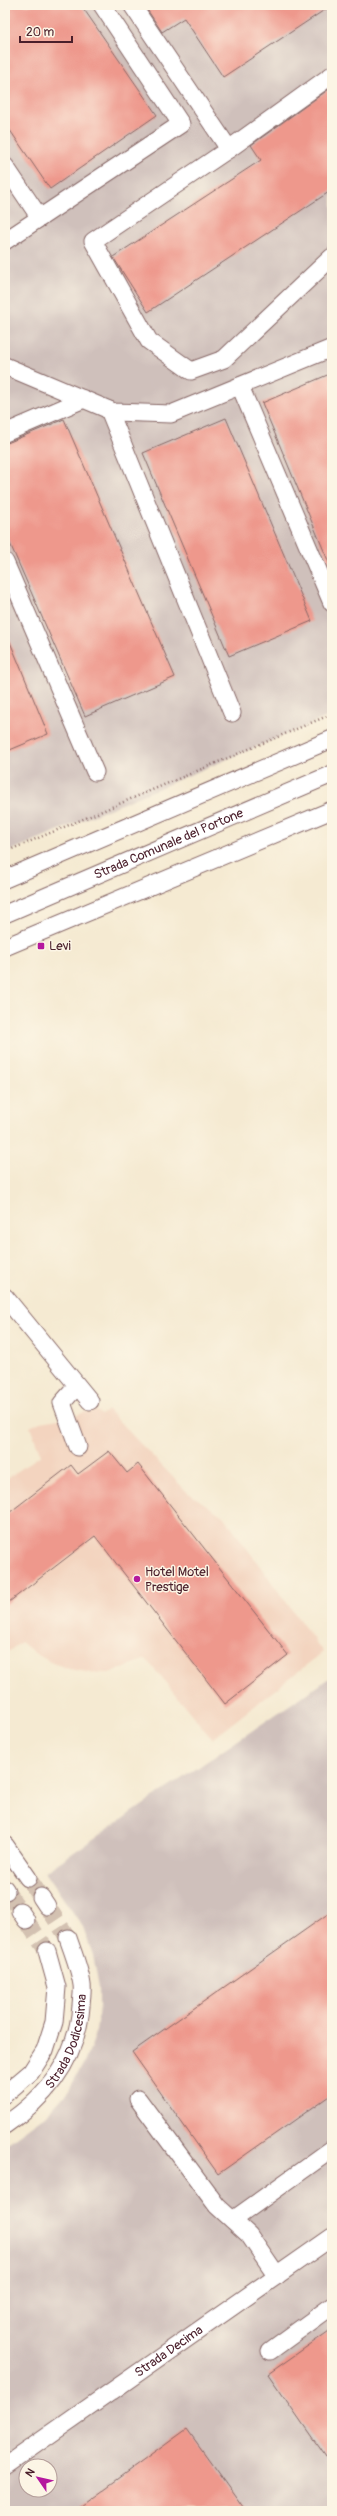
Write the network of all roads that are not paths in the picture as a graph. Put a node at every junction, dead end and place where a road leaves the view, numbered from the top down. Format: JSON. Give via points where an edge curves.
{"nodes":[{"id":1,"x":102,"y":5,"type":"edge"},
{"id":2,"x":132,"y":5,"type":"edge"},
{"id":3,"x":332,"y":75,"type":"edge"},
{"id":4,"x":229,"y":149,"type":"junction"},
{"id":5,"x":5,"y":166,"type":"edge"},
{"id":6,"x":40,"y":218,"type":"junction"},
{"id":7,"x":5,"y":241,"type":"edge"},
{"id":8,"x":332,"y":257,"type":"edge"},
{"id":9,"x":332,"y":348,"type":"edge"},
{"id":10,"x":5,"y":366,"type":"edge"},
{"id":11,"x":240,"y":386,"type":"junction"},
{"id":12,"x":84,"y":399,"type":"junction"},
{"id":13,"x":110,"y":410,"type":"junction"},
{"id":14,"x":5,"y":433,"type":"edge"},
{"id":15,"x":5,"y":562,"type":"edge"},
{"id":16,"x":332,"y":603,"type":"edge"},
{"id":17,"x":232,"y":713,"type":"dead end"},
{"id":18,"x":332,"y":739,"type":"edge"},
{"id":19,"x":95,"y":772,"type":"dead end"},
{"id":20,"x":332,"y":774,"type":"edge"},
{"id":21,"x":332,"y":810,"type":"edge"},
{"id":22,"x":5,"y":879,"type":"edge"},
{"id":23,"x":5,"y":914,"type":"edge"},
{"id":24,"x":5,"y":946,"type":"edge"},
{"id":25,"x":5,"y":1297,"type":"edge"},
{"id":26,"x":78,"y":1386,"type":"junction"},
{"id":27,"x":90,"y":1401,"type":"dead end"},
{"id":28,"x":78,"y":1447,"type":"dead end"},
{"id":29,"x":5,"y":1845,"type":"edge"},
{"id":30,"x":28,"y":1878,"type":"tunnel mouth"},
{"id":31,"x":68,"y":1938,"type":"tunnel mouth"},
{"id":32,"x":47,"y":1951,"type":"tunnel mouth"},
{"id":33,"x":5,"y":2094,"type":"edge"},
{"id":34,"x":138,"y":2099,"type":"dead end"},
{"id":35,"x":5,"y":2125,"type":"edge"},
{"id":36,"x":332,"y":2149,"type":"edge"},
{"id":37,"x":233,"y":2220,"type":"junction"},
{"id":38,"x":332,"y":2237,"type":"edge"},
{"id":39,"x":278,"y":2276,"type":"junction"},
{"id":40,"x":332,"y":2306,"type":"edge"},
{"id":41,"x":270,"y":2351,"type":"dead end"},
{"id":42,"x":5,"y":2466,"type":"edge"}],
"edges":[{"from":1,"to":6,"type":"street","via":[[181,124]]},
{"from":2,"to":4,"type":"street"},
{"from":3,"to":4,"type":"street"},
{"from":4,"to":8,"type":"street","via":[[94,241],[149,340],[191,371],[224,359]]},
{"from":5,"to":6,"type":"street"},
{"from":6,"to":7,"type":"street"},
{"from":9,"to":11,"type":"street"},
{"from":10,"to":12,"type":"street"},
{"from":11,"to":13,"type":"street","via":[[171,414]]},
{"from":11,"to":16,"type":"street"},
{"from":12,"to":13,"type":"street"},
{"from":12,"to":14,"type":"street"},
{"from":13,"to":17,"type":"street"},
{"from":15,"to":19,"type":"street"},
{"from":18,"to":22,"type":"street"},
{"from":20,"to":23,"type":"street","name":"Strada Comunale del Portone"},
{"from":21,"to":24,"type":"street"},
{"from":25,"to":26,"type":"street"},
{"from":26,"to":27,"type":"street"},
{"from":26,"to":28,"type":"street","via":[[62,1404]]},
{"from":29,"to":30,"type":"street"},
{"from":31,"to":35,"type":"street","name":"Strada Dodicesima","via":[[82,1985],[79,2028],[68,2058],[52,2085],[24,2112]]},
{"from":32,"to":33,"type":"street","name":"Strada Dodicesima","via":[[57,1987],[54,2022],[45,2050],[31,2072]]},
{"from":34,"to":37,"type":"street","via":[[217,2206]]},
{"from":36,"to":37,"type":"street"},
{"from":37,"to":39,"type":"street","via":[[249,2235]]},
{"from":38,"to":39,"type":"street","name":"Strada Decima"},
{"from":39,"to":42,"type":"street","name":"Strada Decima"},
{"from":40,"to":41,"type":"street"}]}
